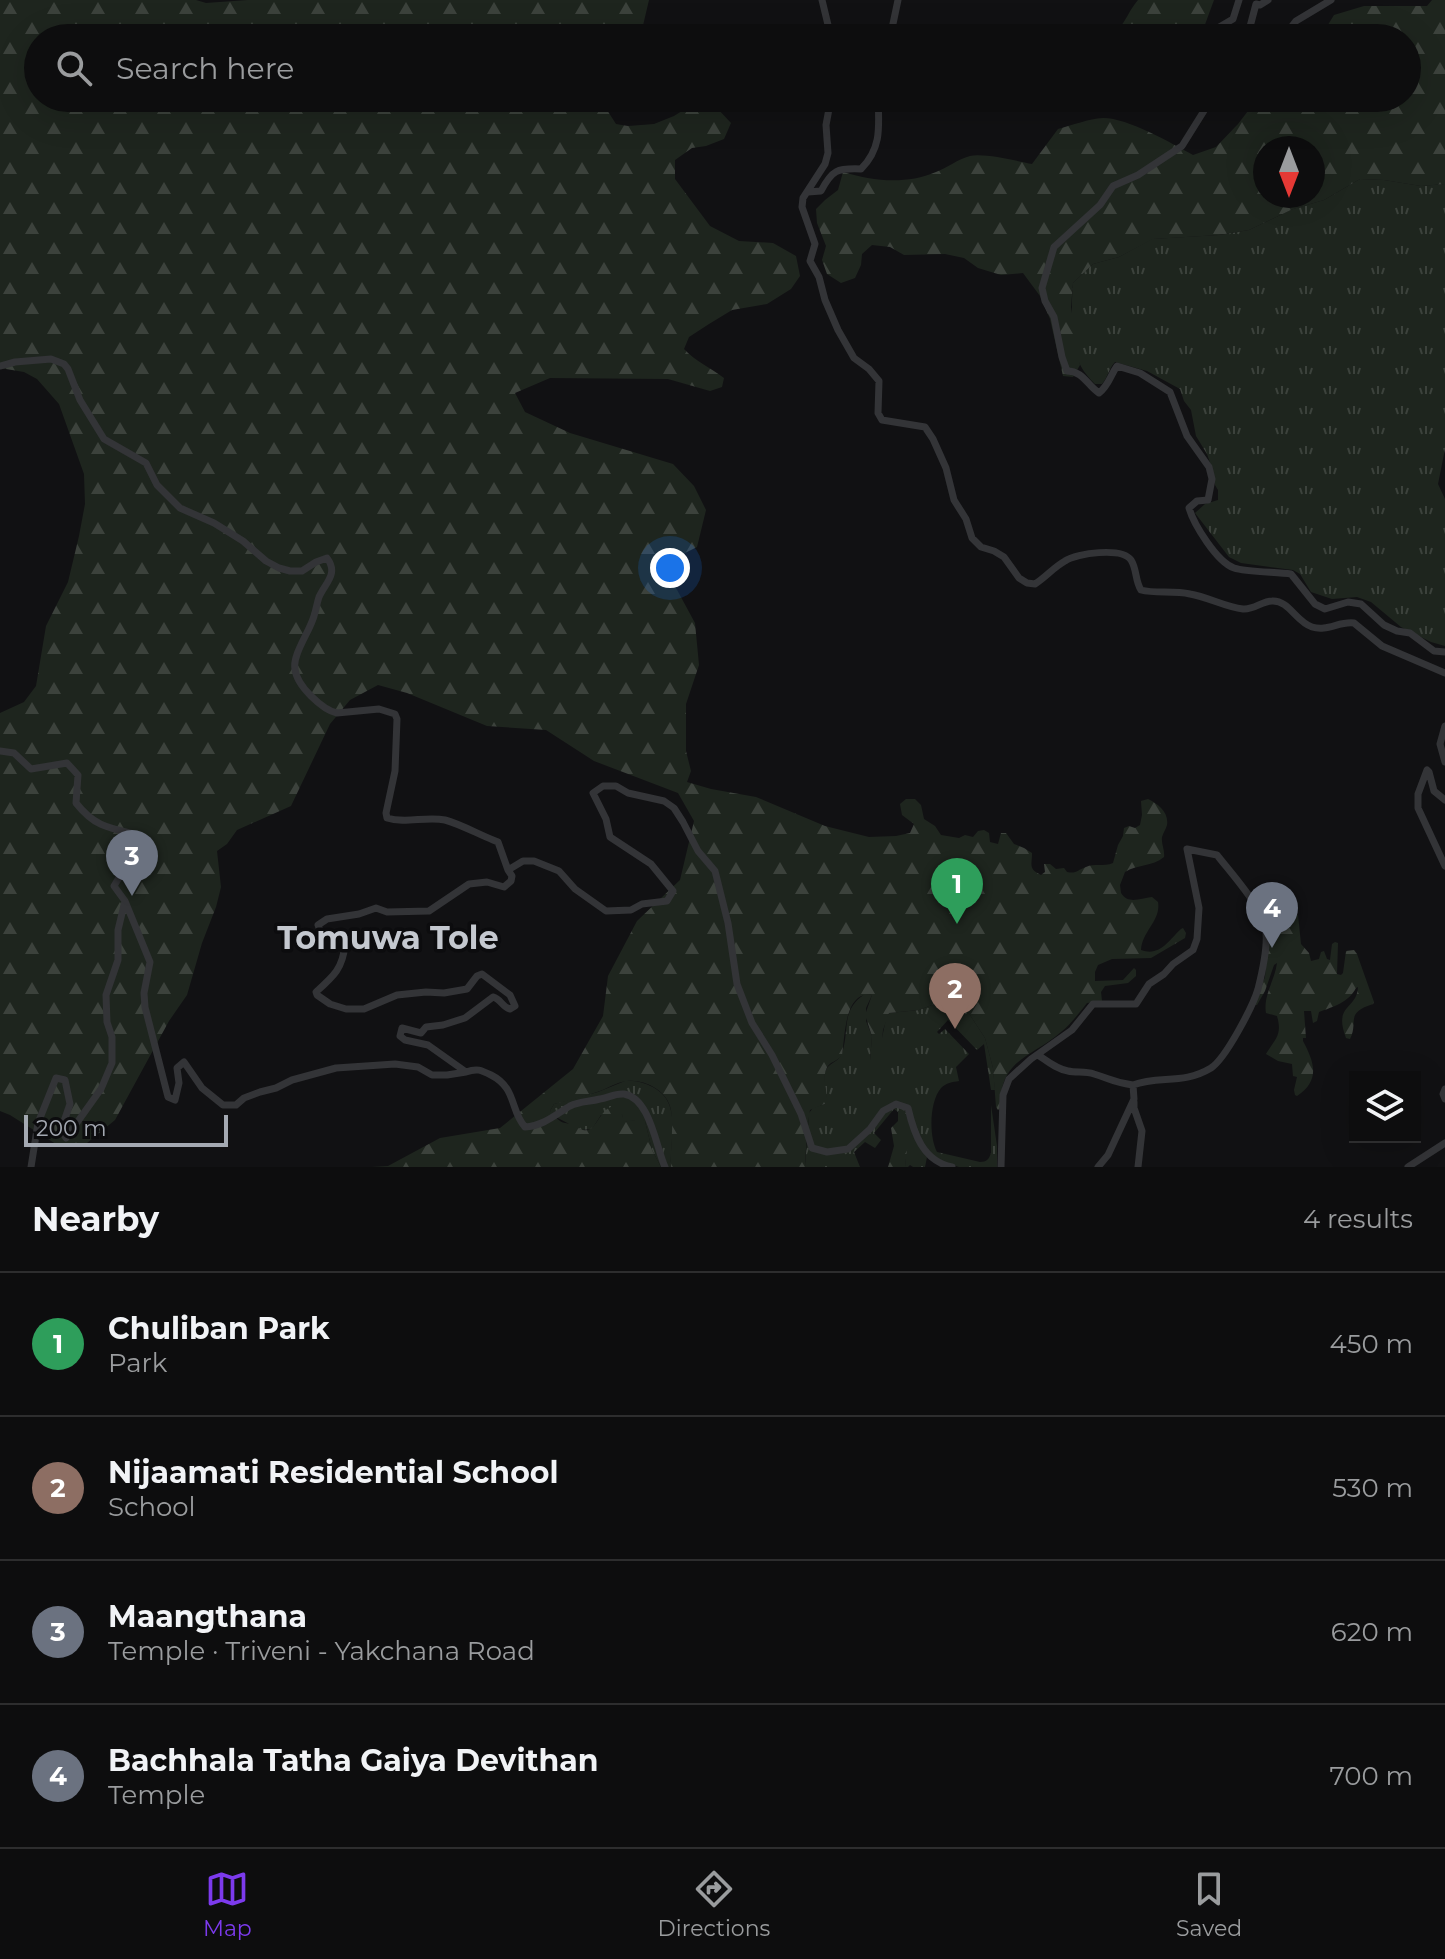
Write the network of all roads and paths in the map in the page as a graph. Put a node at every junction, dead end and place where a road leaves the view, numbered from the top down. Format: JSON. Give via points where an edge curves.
{"nodes":[{"id":1,"x":822,"y":0,"type":"edge"},
{"id":2,"x":898,"y":0,"type":"edge"},
{"id":3,"x":1239,"y":0,"type":"edge"},
{"id":4,"x":1268,"y":0,"type":"edge"},
{"id":5,"x":1331,"y":0,"type":"edge"},
{"id":6,"x":1256,"y":2,"type":"edge"},
{"id":7,"x":828,"y":24,"type":"edge"},
{"id":8,"x":893,"y":24,"type":"edge"},
{"id":9,"x":1224,"y":24,"type":"edge"},
{"id":10,"x":1250,"y":24,"type":"edge"},
{"id":11,"x":1294,"y":24,"type":"edge"},
{"id":12,"x":828,"y":112,"type":"edge"},
{"id":13,"x":878,"y":112,"type":"edge"},
{"id":14,"x":1203,"y":112,"type":"edge"},
{"id":15,"x":808,"y":192,"type":"junction"},
{"id":16,"x":0,"y":366,"type":"edge"},
{"id":17,"x":1445,"y":652,"type":"edge"},
{"id":18,"x":1445,"y":673,"type":"edge"},
{"id":19,"x":1444,"y":728,"type":"edge"},
{"id":20,"x":1443,"y":745,"type":"edge"},
{"id":21,"x":0,"y":751,"type":"edge"},
{"id":22,"x":1445,"y":762,"type":"edge"},
{"id":23,"x":1445,"y":800,"type":"edge"},
{"id":24,"x":1445,"y":866,"type":"edge"},
{"id":25,"x":508,"y":870,"type":"junction"},
{"id":26,"x":125,"y":901,"type":"junction"},
{"id":27,"x":1038,"y":1055,"type":"junction"},
{"id":28,"x":466,"y":1072,"type":"junction"},
{"id":29,"x":1133,"y":1085,"type":"junction"},
{"id":30,"x":1445,"y":1089,"type":"edge"},
{"id":31,"x":1134,"y":1099,"type":"junction"},
{"id":32,"x":1445,"y":1099,"type":"edge"},
{"id":33,"x":1445,"y":1143,"type":"edge"},
{"id":34,"x":31,"y":1167,"type":"edge"},
{"id":35,"x":665,"y":1167,"type":"edge"},
{"id":36,"x":952,"y":1167,"type":"edge"},
{"id":37,"x":1001,"y":1167,"type":"edge"},
{"id":38,"x":1098,"y":1167,"type":"edge"},
{"id":39,"x":1138,"y":1167,"type":"edge"},
{"id":40,"x":1408,"y":1167,"type":"edge"}],
"edges":[{"from":1,"to":7,"type":"street"},
{"from":2,"to":8,"type":"street"},
{"from":3,"to":9,"type":"street","via":[[1233,19]]},
{"from":4,"to":6,"type":"street"},
{"from":5,"to":11,"type":"street"},
{"from":6,"to":10,"type":"street"},
{"from":12,"to":15,"type":"street","via":[[828,153]]},
{"from":13,"to":15,"type":"street","via":[[877,140],[867,163],[861,169],[840,169],[821,191]]},
{"from":14,"to":17,"type":"street","via":[[1182,146],[1113,186],[1054,247],[1042,288],[1067,371],[1081,374],[1099,393],[1117,366],[1170,392],[1212,479],[1208,500],[1189,508],[1192,520],[1232,568],[1291,574],[1315,604],[1325,609],[1361,604],[1384,625]]},
{"from":15,"to":18,"type":"street","via":[[802,207],[815,244],[810,261],[854,358],[879,381],[878,413],[882,420],[925,427],[972,538],[1004,557],[1019,578],[1035,584],[1072,557],[1115,552],[1133,563],[1138,585],[1146,592],[1189,593],[1245,609],[1283,603],[1311,627],[1354,623],[1382,646]]},
{"from":16,"to":25,"type":"street","via":[[51,359],[64,364],[104,439],[146,463],[157,485],[180,508],[214,523],[279,568],[302,571],[327,558],[332,575],[295,660],[300,684],[332,712],[379,709],[395,714],[395,771],[387,818],[446,820],[498,842]]},
{"from":19,"to":20,"type":"street"},
{"from":20,"to":22,"type":"street"},
{"from":21,"to":26,"type":"street","via":[[14,753],[31,769],[67,763],[78,775],[76,803],[88,818],[135,834],[114,886]]},
{"from":23,"to":24,"type":"street","via":[[1434,791],[1427,770],[1418,808]]},
{"from":25,"to":28,"type":"street","via":[[511,881],[504,887],[469,884],[429,911],[376,908],[318,925],[345,944],[342,964],[316,992],[330,1004],[364,1009],[397,995],[467,989],[482,974],[510,995],[515,1006],[510,1009],[493,997],[465,1018],[426,1027],[421,1033],[402,1028],[405,1040],[428,1045]]},
{"from":25,"to":36,"type":"street","via":[[534,861],[559,871],[606,911],[667,901],[673,891],[651,864],[610,837],[593,793],[616,786],[664,801],[715,871],[737,984],[801,1114],[812,1148],[848,1149],[896,1104],[908,1108],[929,1157]]},
{"from":26,"to":28,"type":"street","via":[[150,962],[145,1007],[168,1097],[175,1100],[177,1068],[184,1062],[202,1088],[223,1105],[236,1105],[292,1080],[336,1068],[395,1064],[432,1075]]},
{"from":26,"to":34,"type":"street","via":[[118,960],[106,995],[112,1063],[101,1089],[66,1138],[61,1130],[70,1104],[65,1080],[56,1078],[38,1123]]},
{"from":27,"to":29,"type":"street","via":[[1056,1068]]},
{"from":27,"to":29,"type":"street","via":[[1072,1030],[1093,1004],[1136,1004],[1149,984],[1193,950],[1199,908],[1187,849],[1217,855],[1266,929],[1257,991],[1222,1059],[1210,1069],[1180,1080]]},
{"from":27,"to":37,"type":"street","via":[[1009,1079],[1003,1095]]},
{"from":28,"to":35,"type":"street","via":[[483,1070],[502,1082],[525,1127],[578,1102],[629,1096],[646,1113]]},
{"from":29,"to":31,"type":"street"},
{"from":30,"to":32,"type":"street"},
{"from":31,"to":38,"type":"street"},
{"from":31,"to":39,"type":"street","via":[[1142,1131]]},
{"from":33,"to":40,"type":"street"}]}
